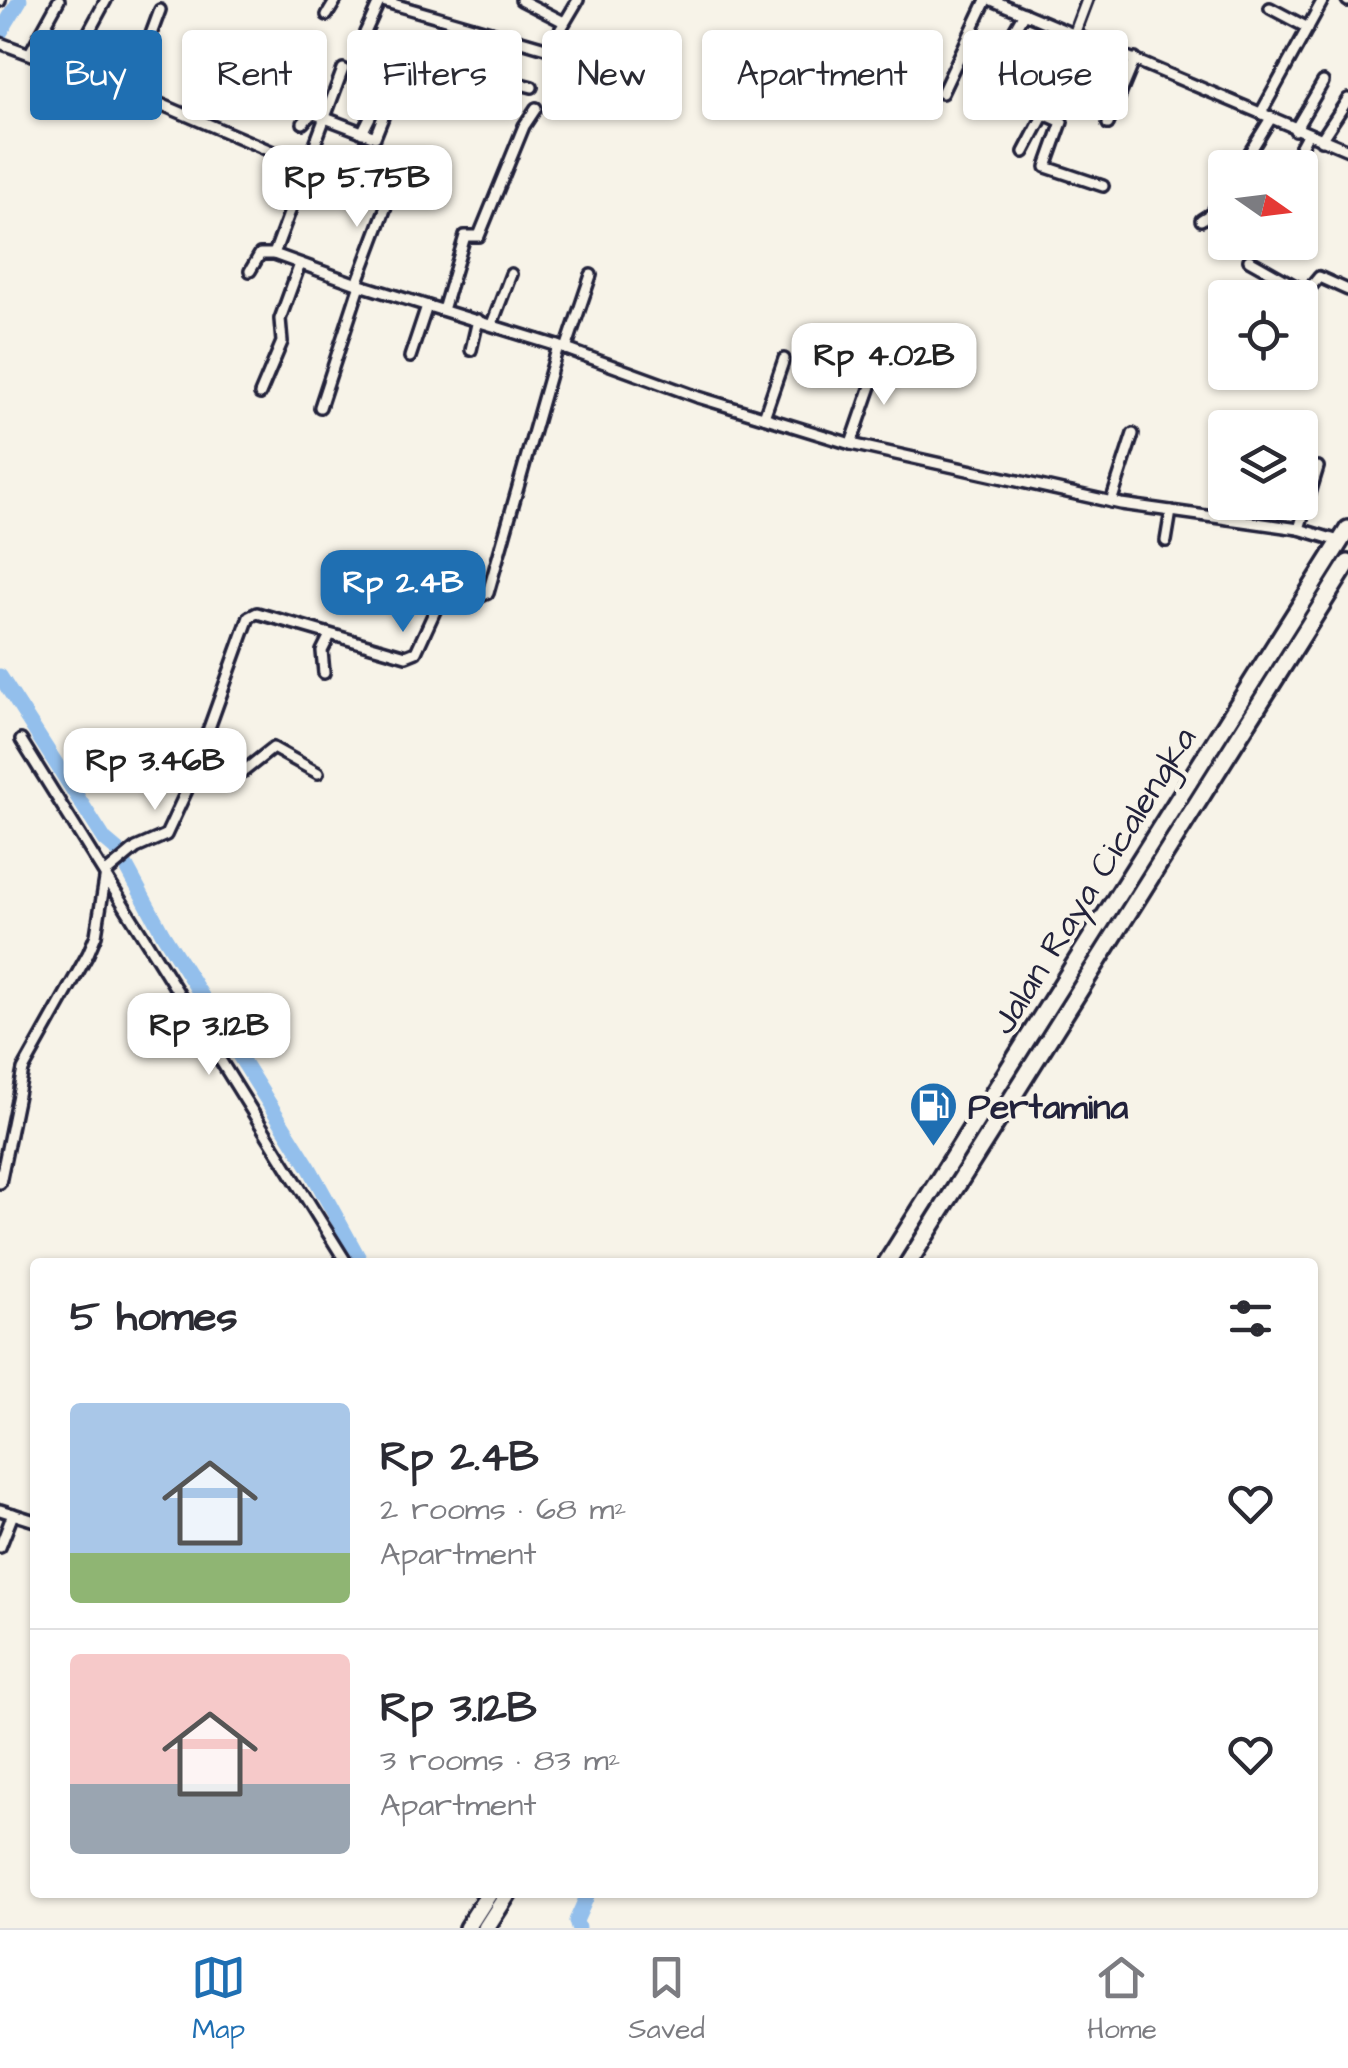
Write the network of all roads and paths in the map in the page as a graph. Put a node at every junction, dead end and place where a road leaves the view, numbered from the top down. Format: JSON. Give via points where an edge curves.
{"nodes":[{"id":1,"x":58,"y":0,"type":"edge"},
{"id":2,"x":106,"y":0,"type":"edge"},
{"id":3,"x":336,"y":0,"type":"edge"},
{"id":4,"x":380,"y":0,"type":"edge"},
{"id":5,"x":520,"y":0,"type":"edge"},
{"id":6,"x":578,"y":0,"type":"edge"},
{"id":7,"x":989,"y":0,"type":"edge"},
{"id":8,"x":1024,"y":0,"type":"edge"},
{"id":9,"x":1087,"y":0,"type":"edge"},
{"id":10,"x":1323,"y":0,"type":"edge"},
{"id":11,"x":1270,"y":8,"type":"dead end"},
{"id":12,"x":160,"y":10,"type":"dead end"},
{"id":13,"x":1022,"y":12,"type":"junction"},
{"id":14,"x":327,"y":15,"type":"dead end"},
{"id":15,"x":564,"y":22,"type":"junction"},
{"id":16,"x":1308,"y":28,"type":"junction"},
{"id":17,"x":90,"y":30,"type":"edge"},
{"id":18,"x":153,"y":30,"type":"edge"},
{"id":19,"x":366,"y":30,"type":"edge"},
{"id":20,"x":484,"y":30,"type":"edge"},
{"id":21,"x":1012,"y":30,"type":"edge"},
{"id":22,"x":1065,"y":30,"type":"edge"},
{"id":23,"x":1076,"y":30,"type":"edge"},
{"id":24,"x":522,"y":41,"type":"edge"},
{"id":25,"x":15,"y":48,"type":"edge"},
{"id":26,"x":1128,"y":56,"type":"edge"},
{"id":27,"x":1135,"y":59,"type":"junction"},
{"id":28,"x":343,"y":68,"type":"dead end"},
{"id":29,"x":1324,"y":82,"type":"dead end"},
{"id":30,"x":522,"y":84,"type":"edge"},
{"id":31,"x":532,"y":87,"type":"dead end"},
{"id":32,"x":943,"y":91,"type":"edge"},
{"id":33,"x":1348,"y":99,"type":"edge"},
{"id":34,"x":162,"y":106,"type":"edge"},
{"id":35,"x":536,"y":108,"type":"dead end"},
{"id":36,"x":327,"y":115,"type":"edge"},
{"id":37,"x":1266,"y":116,"type":"junction"},
{"id":38,"x":327,"y":118,"type":"edge"},
{"id":39,"x":305,"y":120,"type":"edge"},
{"id":40,"x":325,"y":120,"type":"edge"},
{"id":41,"x":368,"y":120,"type":"edge"},
{"id":42,"x":382,"y":120,"type":"edge"},
{"id":43,"x":1041,"y":120,"type":"edge"},
{"id":44,"x":1058,"y":120,"type":"edge"},
{"id":45,"x":302,"y":123,"type":"dead end"},
{"id":46,"x":1108,"y":124,"type":"dead end"},
{"id":47,"x":1295,"y":130,"type":"junction"},
{"id":48,"x":362,"y":133,"type":"junction"},
{"id":49,"x":1307,"y":135,"type":"junction"},
{"id":50,"x":1321,"y":140,"type":"junction"},
{"id":51,"x":1249,"y":150,"type":"edge"},
{"id":52,"x":1299,"y":150,"type":"edge"},
{"id":53,"x":1348,"y":150,"type":"edge"},
{"id":54,"x":1024,"y":152,"type":"dead end"},
{"id":55,"x":377,"y":158,"type":"dead end"},
{"id":56,"x":306,"y":171,"type":"junction"},
{"id":57,"x":1103,"y":186,"type":"dead end"},
{"id":58,"x":393,"y":188,"type":"dead end"},
{"id":59,"x":360,"y":193,"type":"junction"},
{"id":60,"x":372,"y":198,"type":"dead end"},
{"id":61,"x":1208,"y":216,"type":"edge"},
{"id":62,"x":1201,"y":220,"type":"dead end"},
{"id":63,"x":274,"y":254,"type":"junction"},
{"id":64,"x":1249,"y":260,"type":"dead end"},
{"id":65,"x":300,"y":264,"type":"junction"},
{"id":66,"x":250,"y":271,"type":"dead end"},
{"id":67,"x":511,"y":274,"type":"dead end"},
{"id":68,"x":591,"y":274,"type":"dead end"},
{"id":69,"x":1279,"y":280,"type":"edge"},
{"id":70,"x":1316,"y":280,"type":"edge"},
{"id":71,"x":359,"y":285,"type":"junction"},
{"id":72,"x":1348,"y":290,"type":"edge"},
{"id":73,"x":427,"y":306,"type":"junction"},
{"id":74,"x":443,"y":310,"type":"junction"},
{"id":75,"x":478,"y":320,"type":"junction"},
{"id":76,"x":492,"y":324,"type":"junction"},
{"id":77,"x":562,"y":348,"type":"junction"},
{"id":78,"x":471,"y":350,"type":"dead end"},
{"id":79,"x":410,"y":357,"type":"dead end"},
{"id":80,"x":784,"y":359,"type":"dead end"},
{"id":81,"x":880,"y":360,"type":"dead end"},
{"id":82,"x":260,"y":394,"type":"dead end"},
{"id":83,"x":320,"y":407,"type":"dead end"},
{"id":84,"x":764,"y":417,"type":"junction"},
{"id":85,"x":1133,"y":434,"type":"dead end"},
{"id":86,"x":852,"y":444,"type":"junction"},
{"id":87,"x":1110,"y":502,"type":"junction"},
{"id":88,"x":1172,"y":512,"type":"junction"},
{"id":89,"x":1208,"y":517,"type":"edge"},
{"id":90,"x":1229,"y":520,"type":"edge"},
{"id":91,"x":1302,"y":520,"type":"edge"},
{"id":92,"x":1299,"y":530,"type":"junction"},
{"id":93,"x":1344,"y":535,"type":"edge"},
{"id":94,"x":1166,"y":541,"type":"dead end"},
{"id":95,"x":1348,"y":563,"type":"edge"},
{"id":96,"x":410,"y":579,"type":"dead end"},
{"id":97,"x":445,"y":589,"type":"junction"},
{"id":98,"x":330,"y":635,"type":"junction"},
{"id":99,"x":324,"y":673,"type":"dead end"},
{"id":100,"x":21,"y":740,"type":"dead end"},
{"id":101,"x":198,"y":750,"type":"junction"},
{"id":102,"x":318,"y":773,"type":"dead end"},
{"id":103,"x":107,"y":872,"type":"junction"},
{"id":104,"x":0,"y":1183,"type":"edge"},
{"id":105,"x":344,"y":1258,"type":"edge"},
{"id":106,"x":890,"y":1258,"type":"edge"},
{"id":107,"x":912,"y":1258,"type":"edge"},
{"id":108,"x":0,"y":1510,"type":"edge"},
{"id":109,"x":13,"y":1514,"type":"junction"},
{"id":110,"x":30,"y":1519,"type":"edge"},
{"id":111,"x":0,"y":1547,"type":"edge"},
{"id":112,"x":486,"y":1898,"type":"edge"},
{"id":113,"x":505,"y":1898,"type":"edge"},
{"id":114,"x":467,"y":1928,"type":"edge"},
{"id":115,"x":486,"y":1928,"type":"edge"}],
"edges":[{"from":1,"to":25,"type":"street"},
{"from":2,"to":17,"type":"street"},
{"from":3,"to":14,"type":"street"},
{"from":4,"to":19,"type":"street"},
{"from":4,"to":20,"type":"street"},
{"from":5,"to":15,"type":"street"},
{"from":6,"to":15,"type":"street"},
{"from":7,"to":13,"type":"street"},
{"from":7,"to":32,"type":"street"},
{"from":8,"to":13,"type":"street"},
{"from":9,"to":23,"type":"street"},
{"from":10,"to":16,"type":"street"},
{"from":11,"to":16,"type":"street"},
{"from":12,"to":18,"type":"street"},
{"from":13,"to":21,"type":"street"},
{"from":13,"to":22,"type":"street"},
{"from":15,"to":24,"type":"street","via":[[549,48]]},
{"from":16,"to":37,"type":"street"},
{"from":26,"to":27,"type":"street"},
{"from":27,"to":37,"type":"street"},
{"from":27,"to":46,"type":"street"},
{"from":28,"to":36,"type":"street"},
{"from":29,"to":47,"type":"street"},
{"from":30,"to":31,"type":"street"},
{"from":33,"to":50,"type":"street"},
{"from":34,"to":56,"type":"street"},
{"from":35,"to":74,"type":"street","via":[[479,236],[465,236]]},
{"from":37,"to":47,"type":"street"},
{"from":37,"to":51,"type":"street"},
{"from":38,"to":48,"type":"street"},
{"from":39,"to":45,"type":"street"},
{"from":40,"to":56,"type":"street"},
{"from":41,"to":48,"type":"street"},
{"from":42,"to":48,"type":"street","via":[[376,136]]},
{"from":43,"to":54,"type":"street"},
{"from":44,"to":57,"type":"street","via":[[1046,167]]},
{"from":47,"to":49,"type":"street"},
{"from":49,"to":50,"type":"street"},
{"from":49,"to":52,"type":"street"},
{"from":50,"to":53,"type":"street"},
{"from":55,"to":59,"type":"street"},
{"from":56,"to":59,"type":"street"},
{"from":56,"to":63,"type":"street"},
{"from":58,"to":71,"type":"street"},
{"from":59,"to":60,"type":"street"},
{"from":61,"to":62,"type":"street"},
{"from":63,"to":65,"type":"street"},
{"from":63,"to":66,"type":"street","via":[[260,254]]},
{"from":64,"to":69,"type":"street"},
{"from":65,"to":71,"type":"street"},
{"from":65,"to":82,"type":"street","via":[[280,319],[284,336]]},
{"from":67,"to":76,"type":"street"},
{"from":68,"to":77,"type":"street"},
{"from":70,"to":72,"type":"street"},
{"from":71,"to":73,"type":"street"},
{"from":71,"to":83,"type":"street"},
{"from":73,"to":74,"type":"street"},
{"from":73,"to":79,"type":"street"},
{"from":74,"to":75,"type":"street"},
{"from":75,"to":76,"type":"street"},
{"from":75,"to":78,"type":"street"},
{"from":76,"to":77,"type":"street"},
{"from":77,"to":84,"type":"street"},
{"from":77,"to":97,"type":"street","via":[[488,593]]},
{"from":80,"to":84,"type":"street"},
{"from":81,"to":86,"type":"street"},
{"from":84,"to":86,"type":"street"},
{"from":85,"to":87,"type":"street"},
{"from":86,"to":87,"type":"street"},
{"from":87,"to":88,"type":"street"},
{"from":88,"to":89,"type":"street"},
{"from":88,"to":94,"type":"street"},
{"from":90,"to":92,"type":"street"},
{"from":91,"to":92,"type":"street"},
{"from":92,"to":93,"type":"street"},
{"from":93,"to":106,"type":"highway","name":"Jalan Raya Cicalengka"},
{"from":95,"to":107,"type":"highway","name":"Jalan Raya Cicalengka"},
{"from":96,"to":97,"type":"street"},
{"from":97,"to":98,"type":"street","via":[[416,652],[401,655]]},
{"from":98,"to":99,"type":"street","via":[[322,651]]},
{"from":98,"to":101,"type":"street","via":[[253,613]]},
{"from":100,"to":103,"type":"street"},
{"from":101,"to":102,"type":"street","via":[[244,771],[273,748]]},
{"from":101,"to":103,"type":"street","via":[[166,835]]},
{"from":103,"to":104,"type":"street","via":[[96,935],[22,1070]]},
{"from":103,"to":105,"type":"street"},
{"from":108,"to":109,"type":"street"},
{"from":109,"to":110,"type":"street"},
{"from":109,"to":111,"type":"street"},
{"from":112,"to":114,"type":"highway"},
{"from":113,"to":115,"type":"highway"}]}
